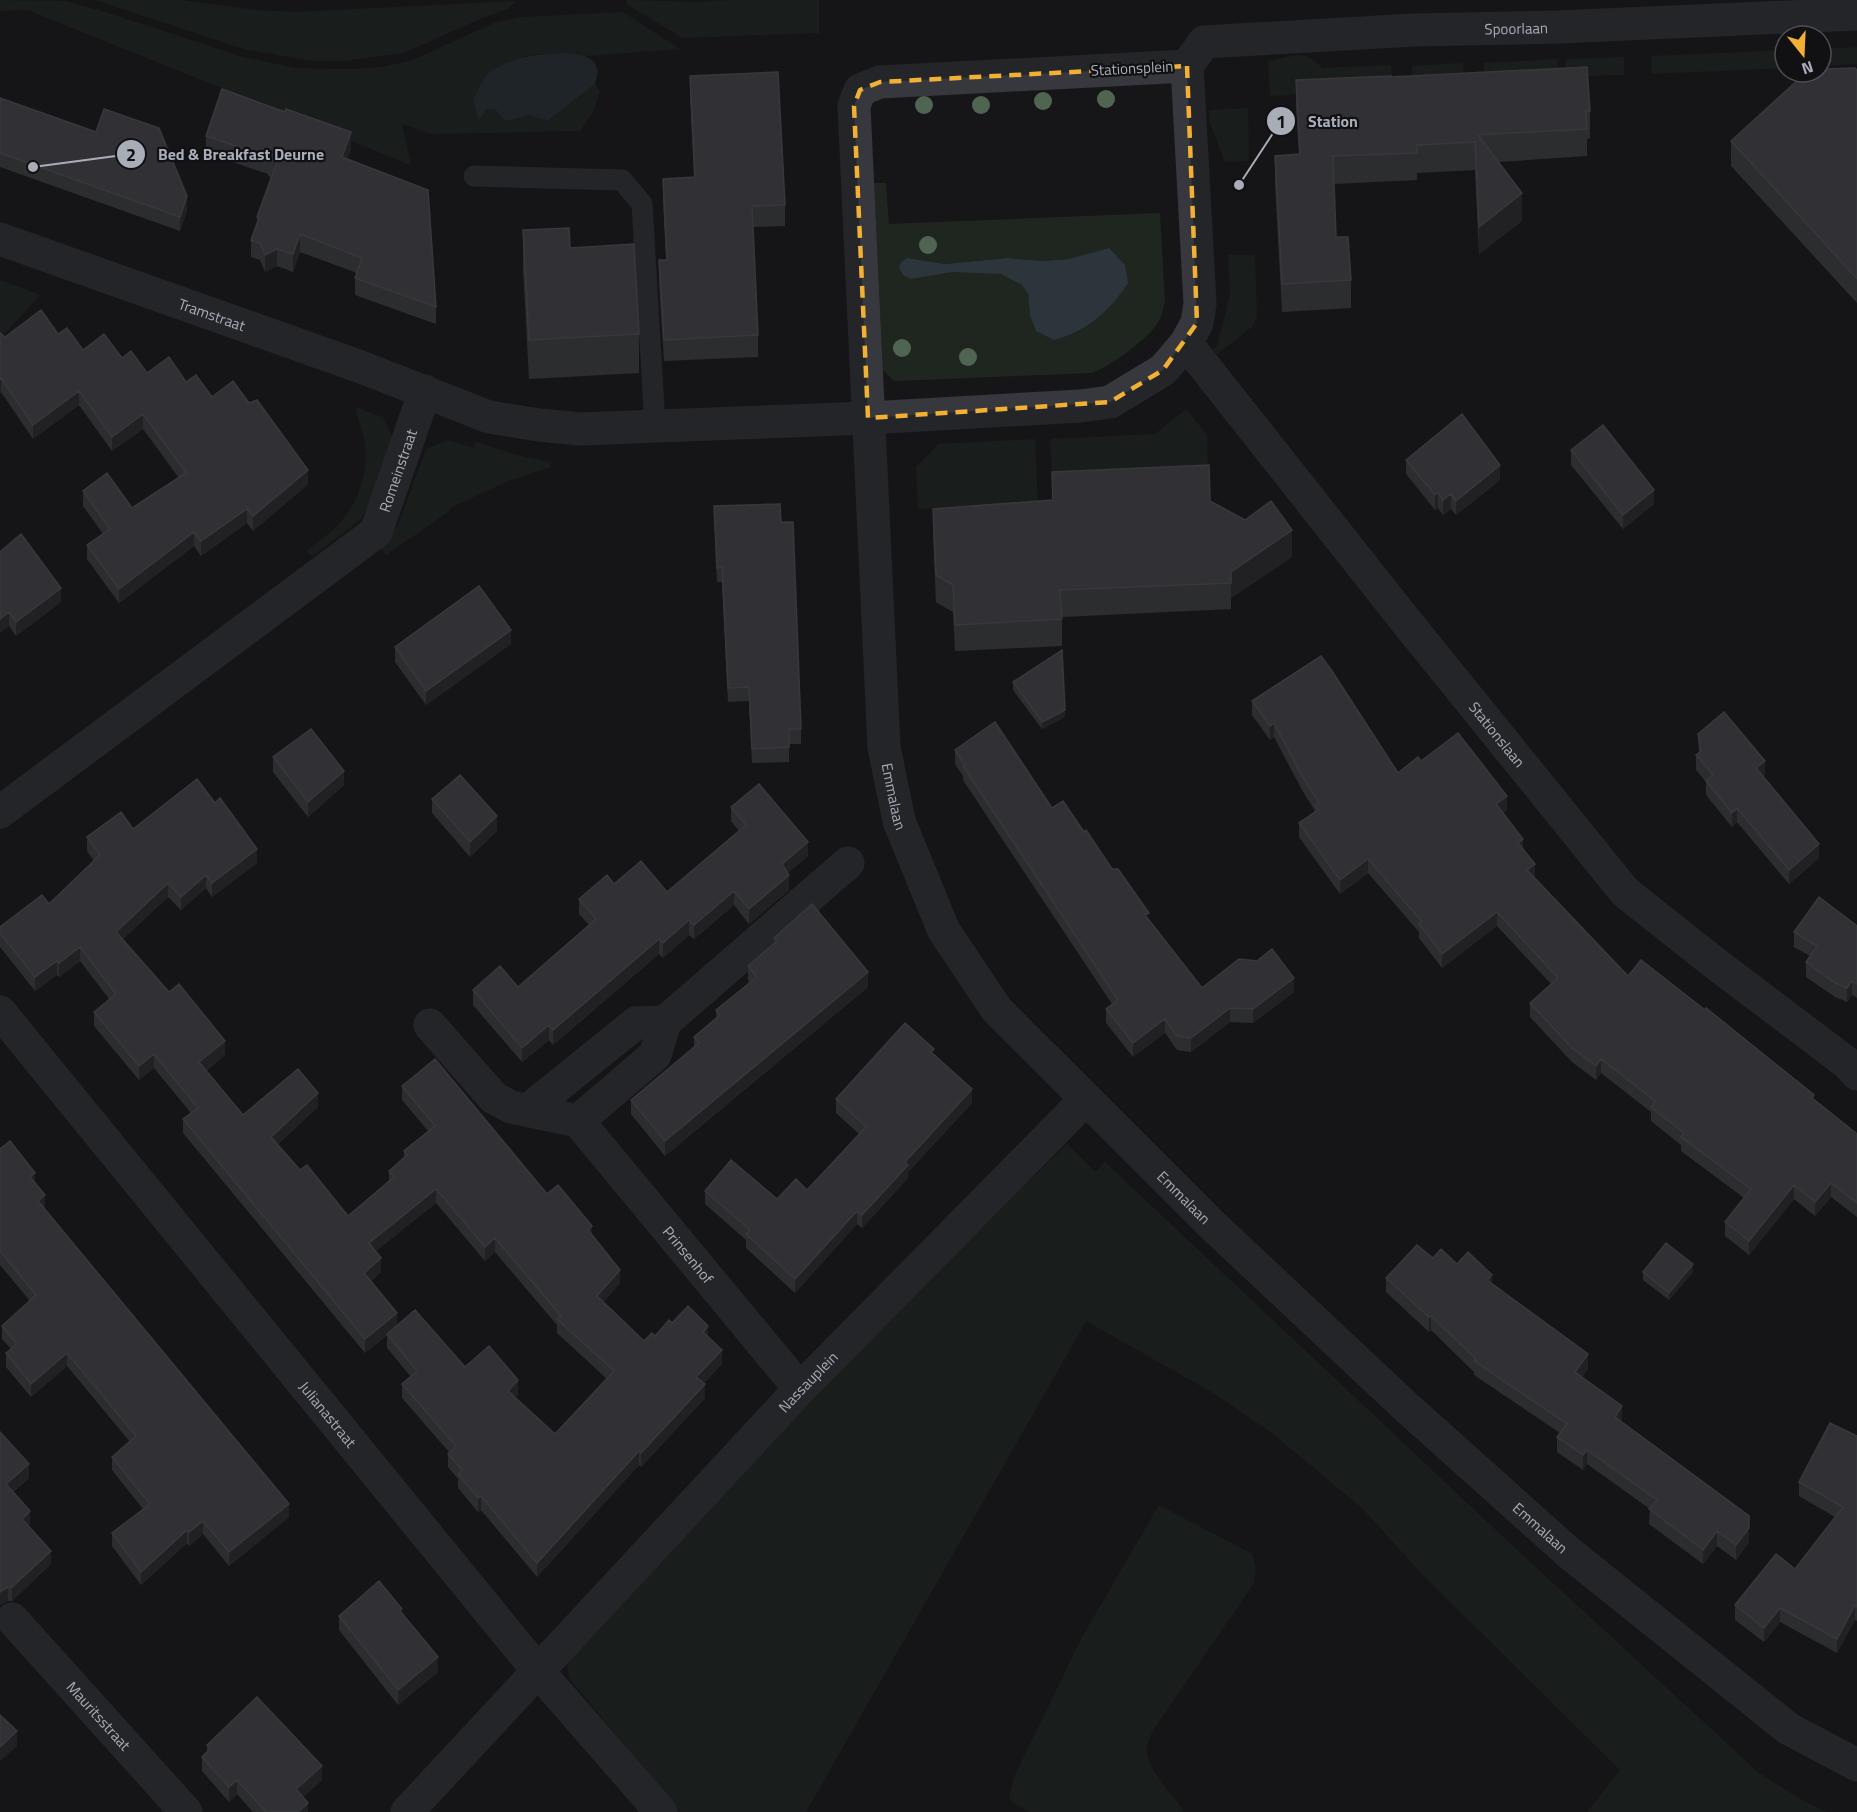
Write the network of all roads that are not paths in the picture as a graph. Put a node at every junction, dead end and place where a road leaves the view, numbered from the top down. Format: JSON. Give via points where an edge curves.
{"nodes":[{"id":1,"x":1857,"y":14,"type":"edge"},
{"id":2,"x":1186,"y":66,"type":"junction"},
{"id":3,"x":474,"y":176,"type":"dead end"},
{"id":4,"x":0,"y":239,"type":"edge"},
{"id":5,"x":1186,"y":343,"type":"junction"},
{"id":6,"x":425,"y":391,"type":"junction"},
{"id":7,"x":868,"y":418,"type":"junction"},
{"id":8,"x":655,"y":426,"type":"junction"},
{"id":9,"x":0,"y":812,"type":"edge"},
{"id":10,"x":848,"y":863,"type":"dead end"},
{"id":11,"x":0,"y":1012,"type":"edge"},
{"id":12,"x":665,"y":1022,"type":"junction"},
{"id":13,"x":430,"y":1025,"type":"dead end"},
{"id":14,"x":1857,"y":1074,"type":"edge"},
{"id":15,"x":1086,"y":1099,"type":"junction"},
{"id":16,"x":528,"y":1110,"type":"junction"},
{"id":17,"x":578,"y":1121,"type":"junction"},
{"id":18,"x":800,"y":1389,"type":"junction"},
{"id":19,"x":12,"y":1619,"type":"dead end"},
{"id":20,"x":538,"y":1671,"type":"junction"},
{"id":21,"x":1857,"y":1765,"type":"edge"},
{"id":22,"x":186,"y":1812,"type":"edge"},
{"id":23,"x":407,"y":1812,"type":"edge"},
{"id":24,"x":661,"y":1812,"type":"edge"}],
"edges":[{"from":1,"to":2,"type":"street","name":"Spoorlaan","via":[[1204,42]]},
{"from":2,"to":5,"type":"street","name":"Stationsplein","via":[[1200,304],[1197,323]]},
{"from":2,"to":7,"type":"street","name":"Stationsplein","via":[[880,82],[860,90],[854,106]]},
{"from":3,"to":8,"type":"lane","via":[[622,180],[642,204]]},
{"from":4,"to":6,"type":"street","name":"Tramstraat"},
{"from":5,"to":7,"type":"street","name":"Stationsplein","via":[[1163,370],[1110,402]]},
{"from":5,"to":14,"type":"street","name":"Stationslaan","via":[[1625,892]]},
{"from":6,"to":8,"type":"street","via":[[489,417],[539,425],[580,429]]},
{"from":6,"to":9,"type":"street","name":"Romeinstraat","via":[[376,532]]},
{"from":7,"to":8,"type":"street"},
{"from":7,"to":15,"type":"street","name":"Emmalaan","via":[[884,747],[899,821],[944,931],[997,1010]]},
{"from":10,"to":12,"type":"street"},
{"from":11,"to":20,"type":"street","name":"Julianastraat"},
{"from":12,"to":16,"type":"street","via":[[636,1023]]},
{"from":12,"to":17,"type":"street","via":[[654,1055]]},
{"from":13,"to":16,"type":"street","via":[[494,1098]]},
{"from":15,"to":18,"type":"street","name":"Nassauplein"},
{"from":15,"to":21,"type":"street","name":"Emmalaan","via":[[1226,1238],[1569,1552],[1789,1729]]},
{"from":16,"to":17,"type":"street"},
{"from":17,"to":18,"type":"street","name":"Prinsenhof"},
{"from":18,"to":20,"type":"street","name":"Nassauplein"},
{"from":19,"to":22,"type":"street","name":"Mauritsstraat"},
{"from":20,"to":23,"type":"street"},
{"from":20,"to":24,"type":"street","name":"Julianastraat"}]}
